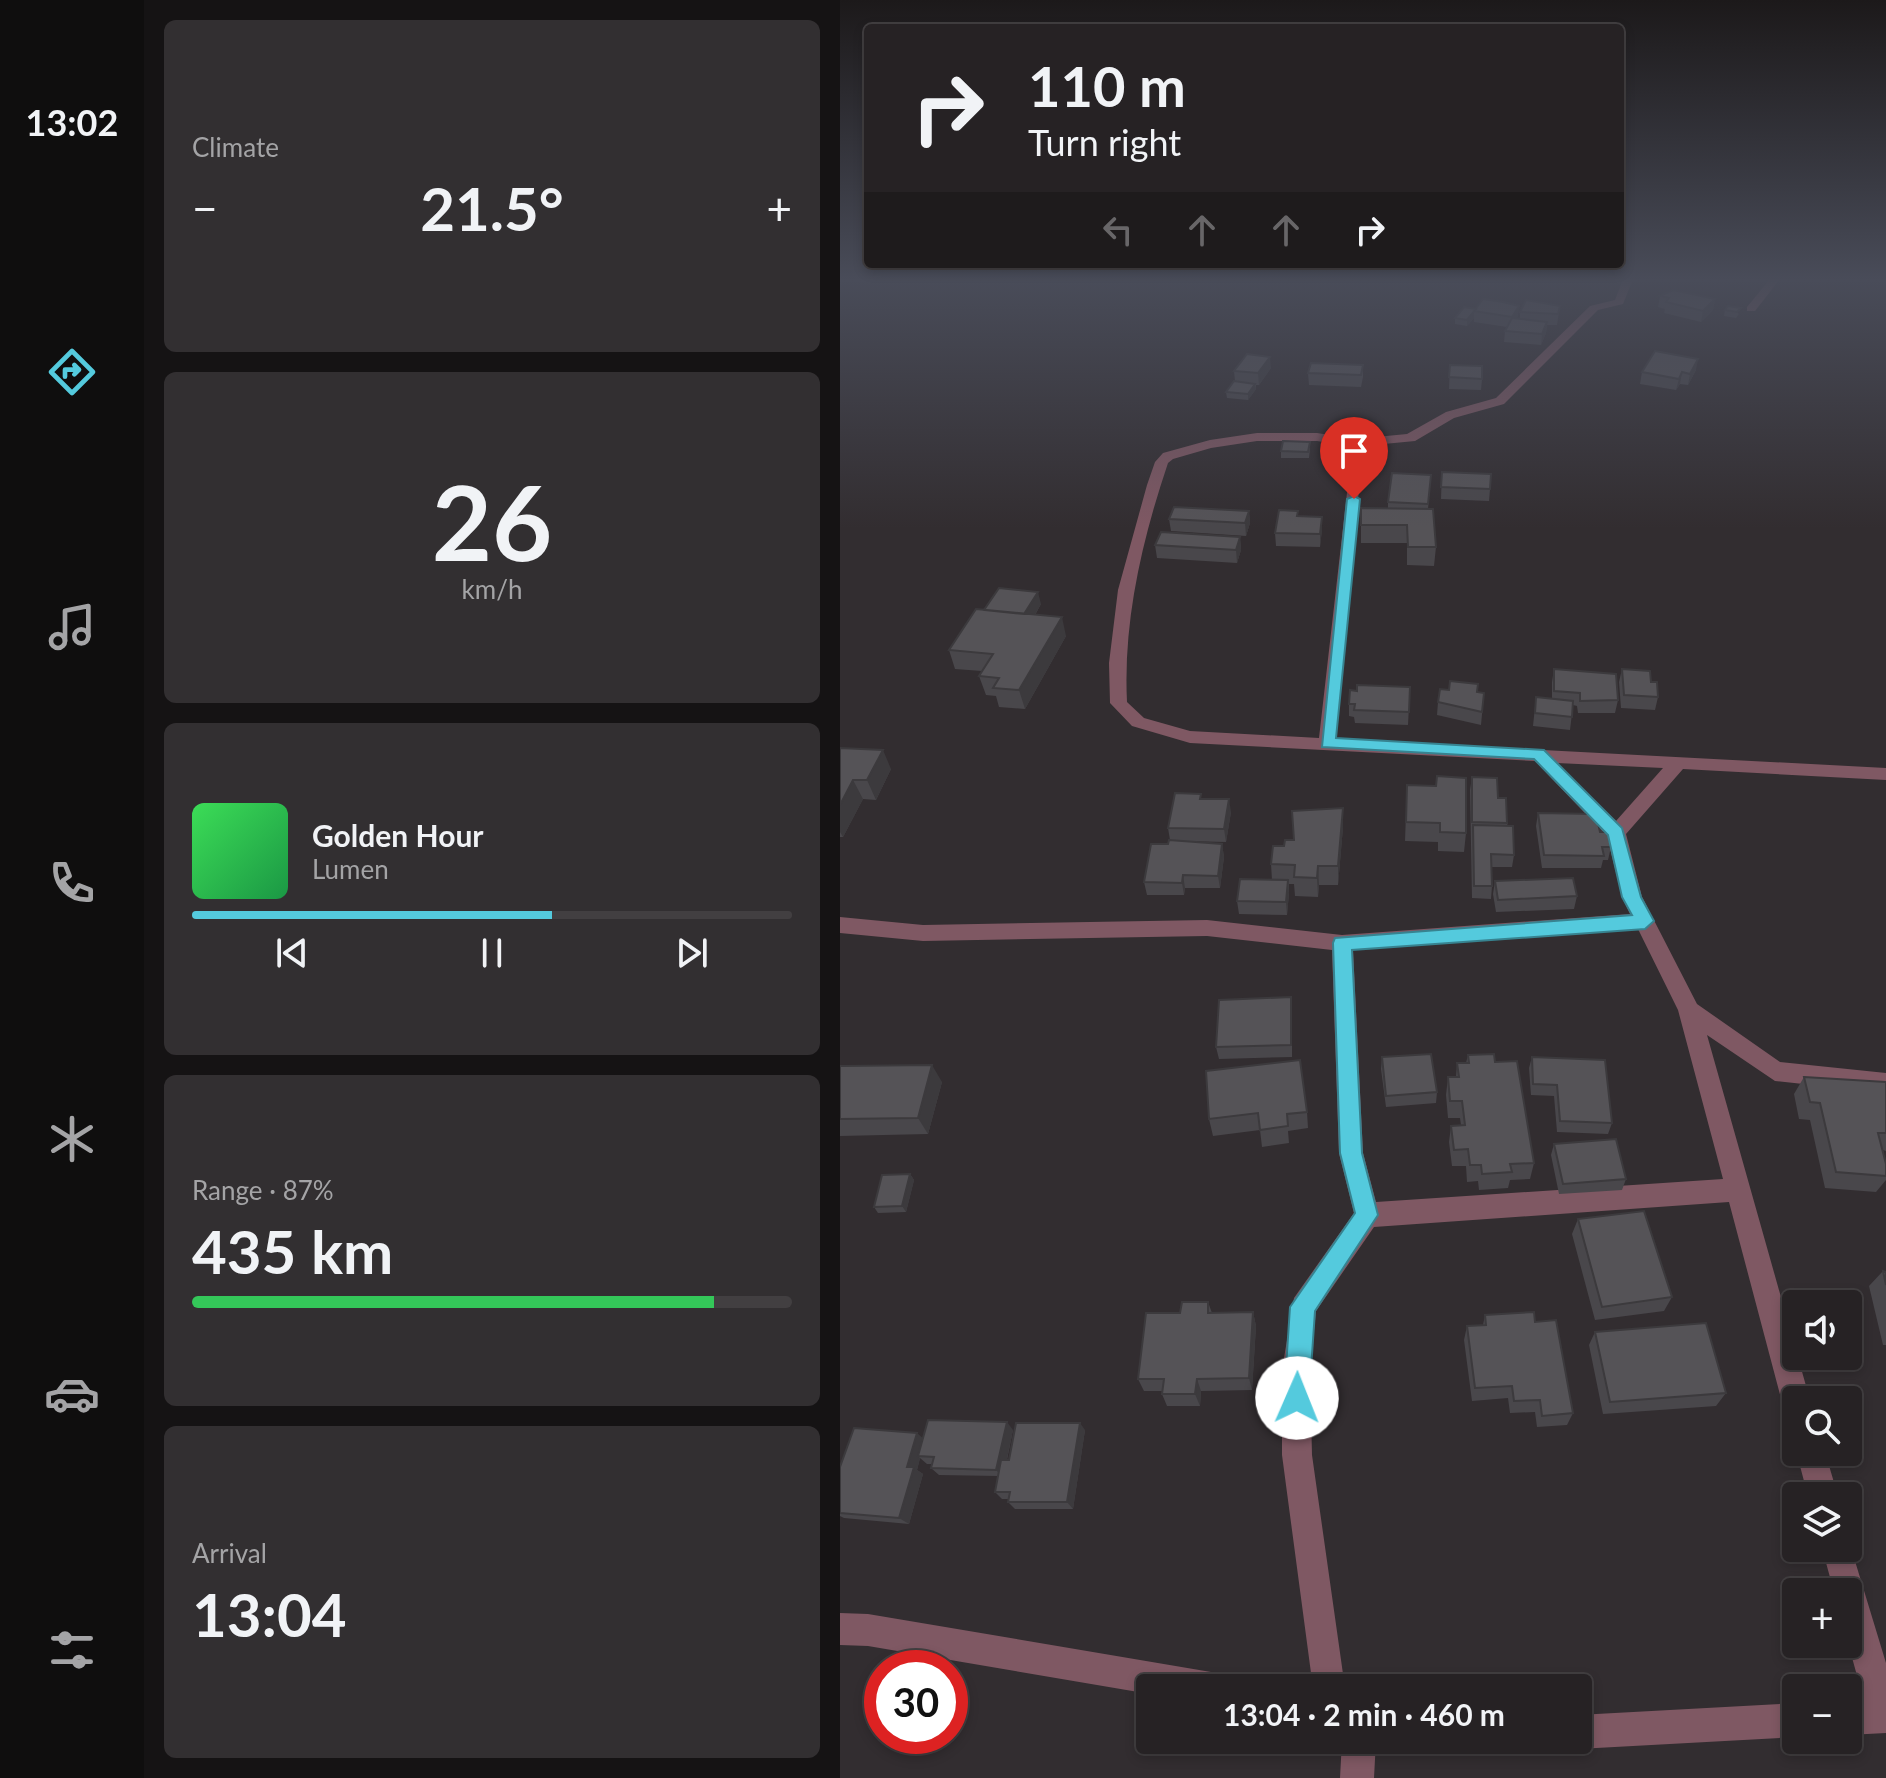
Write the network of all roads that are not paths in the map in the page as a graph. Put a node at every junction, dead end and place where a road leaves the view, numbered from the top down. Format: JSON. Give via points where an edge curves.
{"nodes":[{"id":1,"x":1539,"y":362,"type":"edge"},
{"id":2,"x":1355,"y":443,"type":"junction"},
{"id":3,"x":1327,"y":743,"type":"junction"},
{"id":4,"x":1538,"y":754,"type":"junction"},
{"id":5,"x":1680,"y":761,"type":"junction"},
{"id":6,"x":1886,"y":774,"type":"edge"},
{"id":7,"x":1616,"y":833,"type":"junction"},
{"id":8,"x":1645,"y":921,"type":"junction"},
{"id":9,"x":840,"y":925,"type":"edge"},
{"id":10,"x":1342,"y":943,"type":"junction"},
{"id":11,"x":1689,"y":1010,"type":"junction"},
{"id":12,"x":1886,"y":1083,"type":"edge"},
{"id":13,"x":1736,"y":1190,"type":"junction"},
{"id":14,"x":1367,"y":1215,"type":"junction"},
{"id":15,"x":1791,"y":1386,"type":"edge"},
{"id":16,"x":1841,"y":1562,"type":"edge"},
{"id":17,"x":840,"y":1629,"type":"edge"},
{"id":18,"x":1327,"y":1674,"type":"edge"},
{"id":19,"x":1136,"y":1675,"type":"edge"},
{"id":20,"x":1886,"y":1716,"type":"edge"},
{"id":21,"x":1862,"y":1717,"type":"edge"},
{"id":22,"x":1782,"y":1721,"type":"edge"},
{"id":23,"x":1592,"y":1731,"type":"edge"},
{"id":24,"x":1358,"y":1754,"type":"edge"},
{"id":25,"x":1357,"y":1778,"type":"edge"}],
"edges":[{"from":1,"to":2,"type":"street","via":[[1500,401],[1450,415],[1410,438]]},
{"from":2,"to":3,"type":"street"},
{"from":2,"to":3,"type":"street","via":[[1257,437],[1168,456],[1154,485],[1126,590],[1117,663],[1119,703],[1138,722],[1159,730],[1190,737]]},
{"from":3,"to":4,"type":"street"},
{"from":4,"to":5,"type":"street"},
{"from":4,"to":7,"type":"street"},
{"from":5,"to":6,"type":"street"},
{"from":5,"to":7,"type":"street"},
{"from":7,"to":8,"type":"street","via":[[1632,897]]},
{"from":8,"to":10,"type":"street"},
{"from":8,"to":11,"type":"street"},
{"from":9,"to":10,"type":"street","via":[[923,933],[1207,928]]},
{"from":10,"to":14,"type":"street","via":[[1351,1153]]},
{"from":11,"to":12,"type":"street","via":[[1775,1071]]},
{"from":11,"to":13,"type":"street"},
{"from":13,"to":14,"type":"street"},
{"from":13,"to":15,"type":"street"},
{"from":14,"to":18,"type":"street","via":[[1303,1307],[1296,1370],[1297,1455]]},
{"from":16,"to":20,"type":"street"},
{"from":17,"to":19,"type":"street"},
{"from":20,"to":21,"type":"street"},
{"from":22,"to":23,"type":"street"},
{"from":24,"to":25,"type":"street"}]}
